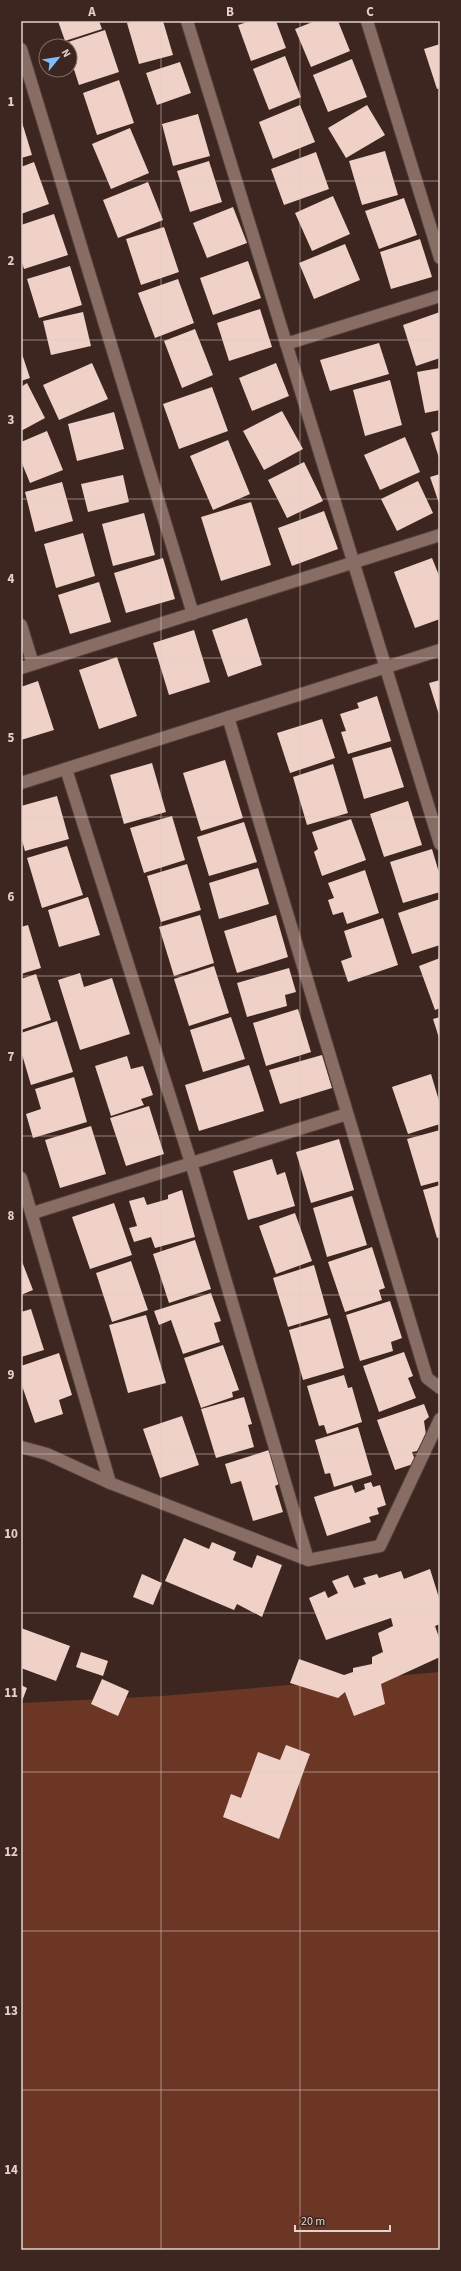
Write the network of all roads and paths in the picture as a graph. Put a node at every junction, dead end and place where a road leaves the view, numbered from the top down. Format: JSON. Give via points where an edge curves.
{"nodes":[{"id":1,"x":187,"y":21,"type":"edge"},
{"id":2,"x":367,"y":21,"type":"edge"},
{"id":3,"x":21,"y":50,"type":"edge"},
{"id":4,"x":440,"y":258,"type":"edge"},
{"id":5,"x":440,"y":296,"type":"edge"},
{"id":6,"x":286,"y":344,"type":"junction"},
{"id":7,"x":440,"y":535,"type":"edge"},
{"id":8,"x":354,"y":562,"type":"junction"},
{"id":9,"x":193,"y":614,"type":"junction"},
{"id":10,"x":21,"y":625,"type":"edge"},
{"id":11,"x":440,"y":650,"type":"edge"},
{"id":12,"x":33,"y":664,"type":"junction"},
{"id":13,"x":386,"y":667,"type":"junction"},
{"id":14,"x":21,"y":668,"type":"edge"},
{"id":15,"x":228,"y":717,"type":"junction"},
{"id":16,"x":66,"y":769,"type":"junction"},
{"id":17,"x":21,"y":783,"type":"edge"},
{"id":18,"x":438,"y":830,"type":"edge"},
{"id":19,"x":440,"y":844,"type":"edge"},
{"id":20,"x":347,"y":1114,"type":"junction"},
{"id":21,"x":191,"y":1163,"type":"junction"},
{"id":22,"x":21,"y":1178,"type":"edge"},
{"id":23,"x":33,"y":1213,"type":"junction"},
{"id":24,"x":440,"y":1388,"type":"edge"},
{"id":25,"x":440,"y":1419,"type":"edge"},
{"id":26,"x":21,"y":1447,"type":"edge"},
{"id":27,"x":110,"y":1483,"type":"junction"},
{"id":28,"x":308,"y":1560,"type":"junction"}],
"edges":[{"from":1,"to":6,"type":"street"},
{"from":2,"to":4,"type":"street"},
{"from":3,"to":9,"type":"street"},
{"from":5,"to":6,"type":"street"},
{"from":6,"to":8,"type":"street"},
{"from":7,"to":8,"type":"street"},
{"from":8,"to":9,"type":"street"},
{"from":8,"to":13,"type":"street"},
{"from":9,"to":12,"type":"street"},
{"from":10,"to":12,"type":"street"},
{"from":11,"to":13,"type":"street"},
{"from":12,"to":14,"type":"street"},
{"from":13,"to":15,"type":"street"},
{"from":13,"to":18,"type":"street"},
{"from":15,"to":16,"type":"street"},
{"from":15,"to":20,"type":"street"},
{"from":16,"to":17,"type":"street"},
{"from":16,"to":21,"type":"street"},
{"from":18,"to":19,"type":"street"},
{"from":20,"to":21,"type":"street"},
{"from":20,"to":24,"type":"street","via":[[427,1378]]},
{"from":21,"to":23,"type":"street"},
{"from":21,"to":28,"type":"street"},
{"from":22,"to":23,"type":"street"},
{"from":23,"to":27,"type":"street"},
{"from":25,"to":28,"type":"street","via":[[380,1546]]},
{"from":26,"to":27,"type":"street","via":[[47,1454]]},
{"from":27,"to":28,"type":"street"}]}
